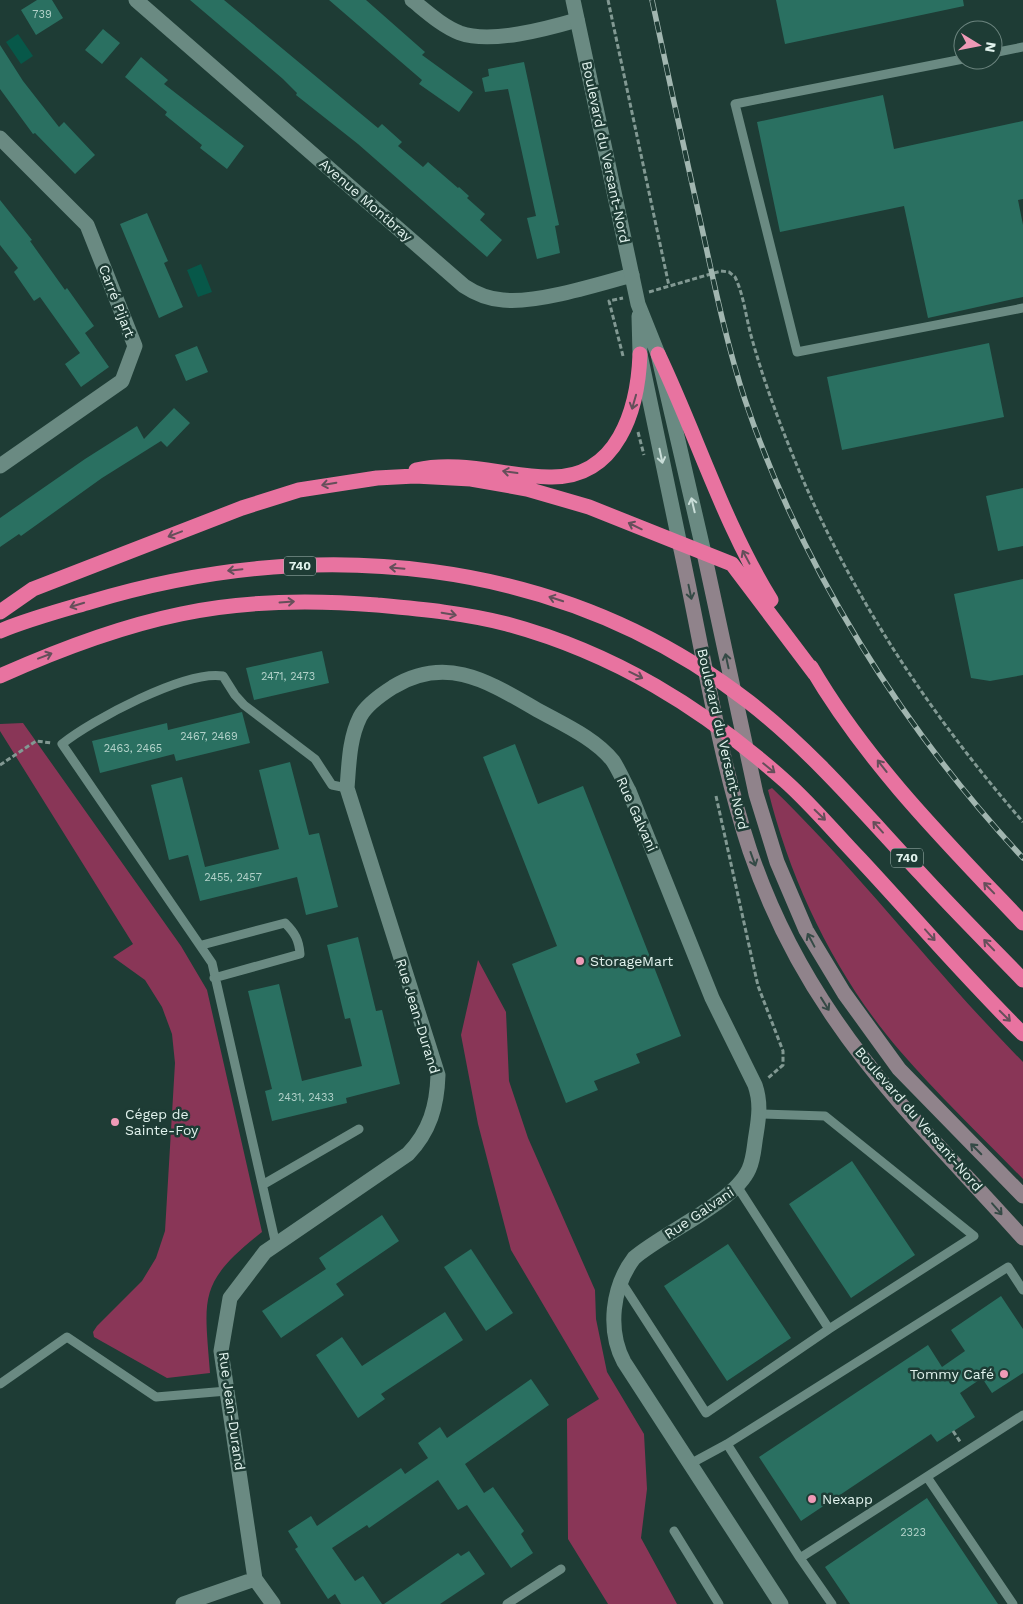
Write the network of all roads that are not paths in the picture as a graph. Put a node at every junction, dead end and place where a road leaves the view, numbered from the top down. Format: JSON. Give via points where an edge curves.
{"nodes":[{"id":1,"x":136,"y":0,"type":"edge"},
{"id":2,"x":412,"y":0,"type":"edge"},
{"id":3,"x":573,"y":0,"type":"edge"},
{"id":4,"x":577,"y":20,"type":"junction"},
{"id":5,"x":1023,"y":47,"type":"edge"},
{"id":6,"x":1003,"y":51,"type":"edge"},
{"id":7,"x":953,"y":61,"type":"edge"},
{"id":8,"x":0,"y":138,"type":"edge"},
{"id":9,"x":632,"y":275,"type":"junction"},
{"id":10,"x":638,"y":304,"type":"junction"},
{"id":11,"x":1023,"y":308,"type":"edge"},
{"id":12,"x":640,"y":354,"type":"junction"},
{"id":13,"x":658,"y":354,"type":"junction"},
{"id":14,"x":0,"y":466,"type":"edge"},
{"id":15,"x":377,"y":478,"type":"junction"},
{"id":16,"x":680,"y":545,"type":"junction"},
{"id":17,"x":704,"y":553,"type":"junction"},
{"id":18,"x":0,"y":612,"type":"edge"},
{"id":19,"x":0,"y":631,"type":"edge"},
{"id":20,"x":815,"y":674,"type":"junction"},
{"id":21,"x":0,"y":676,"type":"edge"},
{"id":22,"x":613,"y":762,"type":"joint"},
{"id":23,"x":347,"y":788,"type":"junction"},
{"id":24,"x":1023,"y":923,"type":"edge"},
{"id":25,"x":202,"y":945,"type":"junction"},
{"id":26,"x":214,"y":978,"type":"junction"},
{"id":27,"x":1023,"y":980,"type":"edge"},
{"id":28,"x":1023,"y":1034,"type":"edge"},
{"id":29,"x":760,"y":1114,"type":"junction"},
{"id":30,"x":359,"y":1129,"type":"dead end"},
{"id":31,"x":264,"y":1184,"type":"junction"},
{"id":32,"x":737,"y":1186,"type":"junction"},
{"id":33,"x":1023,"y":1196,"type":"edge"},
{"id":34,"x":1023,"y":1238,"type":"edge"},
{"id":35,"x":276,"y":1245,"type":"junction"},
{"id":36,"x":622,"y":1283,"type":"junction"},
{"id":37,"x":1023,"y":1290,"type":"edge"},
{"id":38,"x":829,"y":1329,"type":"junction"},
{"id":39,"x":0,"y":1384,"type":"edge"},
{"id":40,"x":227,"y":1391,"type":"junction"},
{"id":41,"x":1023,"y":1415,"type":"edge"},
{"id":42,"x":727,"y":1444,"type":"junction"},
{"id":43,"x":690,"y":1464,"type":"junction"},
{"id":44,"x":927,"y":1477,"type":"junction"},
{"id":45,"x":674,"y":1531,"type":"dead end"},
{"id":46,"x":800,"y":1558,"type":"junction"},
{"id":47,"x":562,"y":1569,"type":"dead end"},
{"id":48,"x":255,"y":1579,"type":"junction"},
{"id":49,"x":182,"y":1604,"type":"edge"},
{"id":50,"x":273,"y":1604,"type":"edge"},
{"id":51,"x":507,"y":1604,"type":"edge"},
{"id":52,"x":720,"y":1604,"type":"edge"},
{"id":53,"x":781,"y":1604,"type":"edge"},
{"id":54,"x":832,"y":1604,"type":"edge"},
{"id":55,"x":1013,"y":1604,"type":"edge"}],
"edges":[{"from":1,"to":9,"type":"street","name":"Avenue Montbray","via":[[478,295],[505,301],[521,300]]},
{"from":2,"to":4,"type":"street","via":[[432,17],[460,33],[488,36],[541,30]]},
{"from":3,"to":4,"type":"street","name":"Boulevard du Versant-Nord"},
{"from":4,"to":9,"type":"street","name":"Boulevard du Versant-Nord"},
{"from":5,"to":6,"type":"lane"},
{"from":7,"to":11,"type":"lane","via":[[735,104],[797,352]]},
{"from":8,"to":14,"type":"street","name":"Carré Pijart","via":[[87,225],[135,346],[122,382]]},
{"from":9,"to":10,"type":"street","name":"Boulevard du Versant-Nord"},
{"from":10,"to":12,"type":"street","name":"Boulevard du Versant-Nord"},
{"from":10,"to":13,"type":"street","name":"Boulevard du Versant-Nord"},
{"from":12,"to":15,"type":"highway","one_way":true,"via":[[637,394],[622,433],[606,455],[580,472],[550,477],[436,466]]},
{"from":12,"to":16,"type":"street","name":"Boulevard du Versant-Nord","one_way":true},
{"from":17,"to":13,"type":"street","name":"Boulevard du Versant-Nord","one_way":true},
{"from":20,"to":13,"type":"highway","one_way":true,"via":[[737,540],[686,412]]},
{"from":16,"to":15,"type":"highway","one_way":true,"via":[[589,507],[507,484],[436,476]]},
{"from":15,"to":18,"type":"highway","one_way":true,"via":[[300,490],[242,508],[33,589]]},
{"from":16,"to":17,"type":"highway"},
{"from":16,"to":34,"type":"main road","name":"Boulevard du Versant-Nord","one_way":true,"via":[[734,796],[751,852],[782,930],[828,1010],[863,1058]]},
{"from":17,"to":20,"type":"highway","via":[[725,561],[737,570]]},
{"from":33,"to":17,"type":"main road","name":"Boulevard du Versant-Nord","one_way":true,"via":[[899,1069],[844,993],[806,930],[777,862],[756,794]]},
{"from":27,"to":19,"type":"highway","number":"740","one_way":true,"via":[[860,806],[790,737],[748,702],[654,642],[562,600],[476,578],[429,570],[316,565],[235,569],[120,592]]},
{"from":24,"to":20,"type":"highway","one_way":true,"via":[[921,816],[839,712]]},
{"from":21,"to":28,"type":"highway","number":"740","one_way":true,"via":[[82,642],[164,618],[225,606],[319,600],[427,609],[506,624],[592,654],[649,681],[700,712],[785,781],[827,821]]},
{"from":22,"to":23,"type":"street","name":"Rue Jean-Durand","via":[[593,743],[490,682],[438,671],[408,678],[382,694],[360,716],[350,750]]},
{"from":22,"to":29,"type":"street","name":"Rue Galvani","via":[[629,791],[712,998],[755,1085],[760,1097]]},
{"from":23,"to":25,"type":"lane","via":[[332,785],[315,759],[244,705],[223,676],[212,674],[172,685],[81,729],[62,744]]},
{"from":23,"to":35,"type":"street","name":"Rue Jean-Durand","via":[[438,1075],[437,1101],[421,1140],[408,1154]]},
{"from":25,"to":26,"type":"lane","via":[[212,963]]},
{"from":25,"to":26,"type":"lane","via":[[285,923],[299,942],[300,954]]},
{"from":26,"to":31,"type":"lane"},
{"from":29,"to":32,"type":"street","name":"Rue Galvani","via":[[752,1160]]},
{"from":29,"to":38,"type":"lane","via":[[825,1116],[974,1236]]},
{"from":30,"to":31,"type":"lane"},
{"from":31,"to":35,"type":"lane"},
{"from":32,"to":36,"type":"street","name":"Rue Galvani","via":[[643,1251],[628,1266]]},
{"from":32,"to":38,"type":"lane"},
{"from":35,"to":40,"type":"street","name":"Rue Jean-Durand","via":[[265,1252],[230,1298],[222,1351]]},
{"from":36,"to":38,"type":"lane","via":[[706,1413]]},
{"from":36,"to":43,"type":"street","name":"Rue Galvani","via":[[613,1313],[620,1354]]},
{"from":37,"to":42,"type":"lane","via":[[1008,1267]]},
{"from":39,"to":40,"type":"lane","via":[[67,1337],[156,1397]]},
{"from":40,"to":48,"type":"street","name":"Rue Jean-Durand"},
{"from":41,"to":44,"type":"lane"},
{"from":42,"to":43,"type":"lane"},
{"from":42,"to":46,"type":"lane"},
{"from":43,"to":53,"type":"street","name":"Rue Galvani"},
{"from":44,"to":46,"type":"lane"},
{"from":44,"to":55,"type":"lane"},
{"from":45,"to":52,"type":"lane"},
{"from":46,"to":54,"type":"lane"},
{"from":47,"to":51,"type":"lane"},
{"from":48,"to":49,"type":"street"},
{"from":48,"to":50,"type":"street","name":"Rue Jean-Durand"}]}
